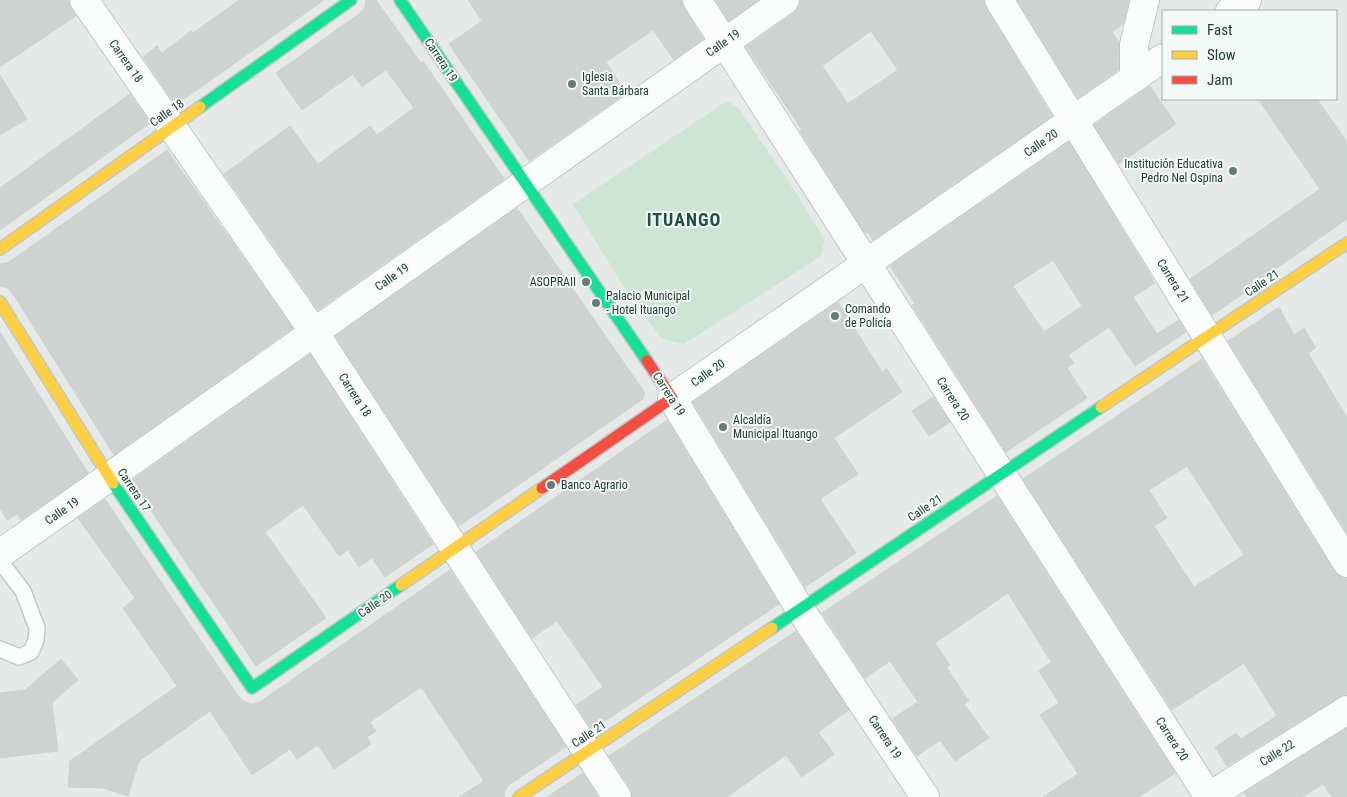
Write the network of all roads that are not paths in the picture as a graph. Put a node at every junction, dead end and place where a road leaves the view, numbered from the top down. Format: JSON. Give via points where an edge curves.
{"nodes":[{"id":1,"x":84,"y":0,"type":"edge"},
{"id":2,"x":351,"y":0,"type":"edge"},
{"id":3,"x":400,"y":0,"type":"edge"},
{"id":4,"x":697,"y":0,"type":"edge"},
{"id":5,"x":785,"y":0,"type":"edge"},
{"id":6,"x":999,"y":0,"type":"edge"},
{"id":7,"x":1145,"y":0,"type":"edge"},
{"id":8,"x":1246,"y":0,"type":"edge"},
{"id":9,"x":1231,"y":10,"type":"edge"},
{"id":10,"x":724,"y":43,"type":"junction"},
{"id":11,"x":1162,"y":59,"type":"edge"},
{"id":12,"x":1134,"y":78,"type":"junction"},
{"id":13,"x":1073,"y":120,"type":"junction"},
{"id":14,"x":172,"y":127,"type":"junction"},
{"id":15,"x":525,"y":183,"type":"junction"},
{"id":16,"x":1347,"y":243,"type":"edge"},
{"id":17,"x":0,"y":249,"type":"edge"},
{"id":18,"x":866,"y":264,"type":"junction"},
{"id":19,"x":0,"y":302,"type":"edge"},
{"id":20,"x":314,"y":332,"type":"junction"},
{"id":21,"x":1207,"y":336,"type":"junction"},
{"id":22,"x":672,"y":398,"type":"junction"},
{"id":23,"x":1001,"y":474,"type":"junction"},
{"id":24,"x":109,"y":477,"type":"junction"},
{"id":25,"x":455,"y":549,"type":"junction"},
{"id":26,"x":0,"y":554,"type":"edge"},
{"id":27,"x":0,"y":561,"type":"edge"},
{"id":28,"x":1347,"y":563,"type":"edge"},
{"id":29,"x":800,"y":609,"type":"junction"},
{"id":30,"x":0,"y":649,"type":"edge"},
{"id":31,"x":252,"y":688,"type":"joint"},
{"id":32,"x":1347,"y":710,"type":"edge"},
{"id":33,"x":587,"y":751,"type":"junction"},
{"id":34,"x":519,"y":797,"type":"edge"},
{"id":35,"x":618,"y":797,"type":"edge"},
{"id":36,"x":925,"y":797,"type":"edge"},
{"id":37,"x":1208,"y":797,"type":"edge"}],
"edges":[{"from":1,"to":14,"type":"street","name":"Carrera 18"},
{"from":2,"to":14,"type":"main road","name":"Calle 18"},
{"from":3,"to":15,"type":"main road","name":"Carrera 19"},
{"from":4,"to":10,"type":"street","name":"Carrera 20"},
{"from":5,"to":10,"type":"street","name":"Calle 19"},
{"from":6,"to":13,"type":"street","name":"Carrera 21"},
{"from":7,"to":12,"type":"street","via":[[1134,45]]},
{"from":8,"to":9,"type":"street"},
{"from":10,"to":15,"type":"street","name":"Calle 19"},
{"from":10,"to":18,"type":"street","name":"Carrera 20"},
{"from":11,"to":12,"type":"street","name":"Calle 20"},
{"from":12,"to":13,"type":"street","name":"Calle 20"},
{"from":13,"to":18,"type":"street","name":"Calle 20"},
{"from":13,"to":21,"type":"street","name":"Carrera 21"},
{"from":14,"to":17,"type":"main road","name":"Calle 18"},
{"from":14,"to":20,"type":"street","name":"Carrera 18"},
{"from":15,"to":20,"type":"street","name":"Calle 19"},
{"from":15,"to":22,"type":"main road","name":"Carrera 19"},
{"from":16,"to":21,"type":"main road","name":"Calle 21"},
{"from":18,"to":22,"type":"street","name":"Calle 20"},
{"from":18,"to":23,"type":"street","name":"Carrera 20"},
{"from":19,"to":24,"type":"main road","name":"Carrera 17"},
{"from":20,"to":24,"type":"street","name":"Calle 19"},
{"from":20,"to":25,"type":"street","name":"Carrera 18"},
{"from":21,"to":23,"type":"main road","name":"Calle 21"},
{"from":21,"to":28,"type":"street","name":"Carrera 21"},
{"from":22,"to":25,"type":"main road","name":"Calle 20"},
{"from":22,"to":29,"type":"street","name":"Carrera 19"},
{"from":23,"to":29,"type":"main road","name":"Calle 21"},
{"from":23,"to":37,"type":"street","name":"Carrera 20"},
{"from":24,"to":26,"type":"street","name":"Calle 19"},
{"from":24,"to":31,"type":"main road","name":"Carrera 17"},
{"from":25,"to":31,"type":"main road","name":"Calle 20"},
{"from":25,"to":33,"type":"street","name":"Carrera 18"},
{"from":27,"to":30,"type":"lane","via":[[23,591],[37,628],[31,652],[20,656]]},
{"from":29,"to":33,"type":"main road","name":"Calle 21"},
{"from":29,"to":36,"type":"street","name":"Carrera 19"},
{"from":32,"to":37,"type":"street","name":"Calle 22"},
{"from":33,"to":34,"type":"main road","name":"Calle 21"},
{"from":33,"to":35,"type":"street","name":"Carrera 18"}]}
